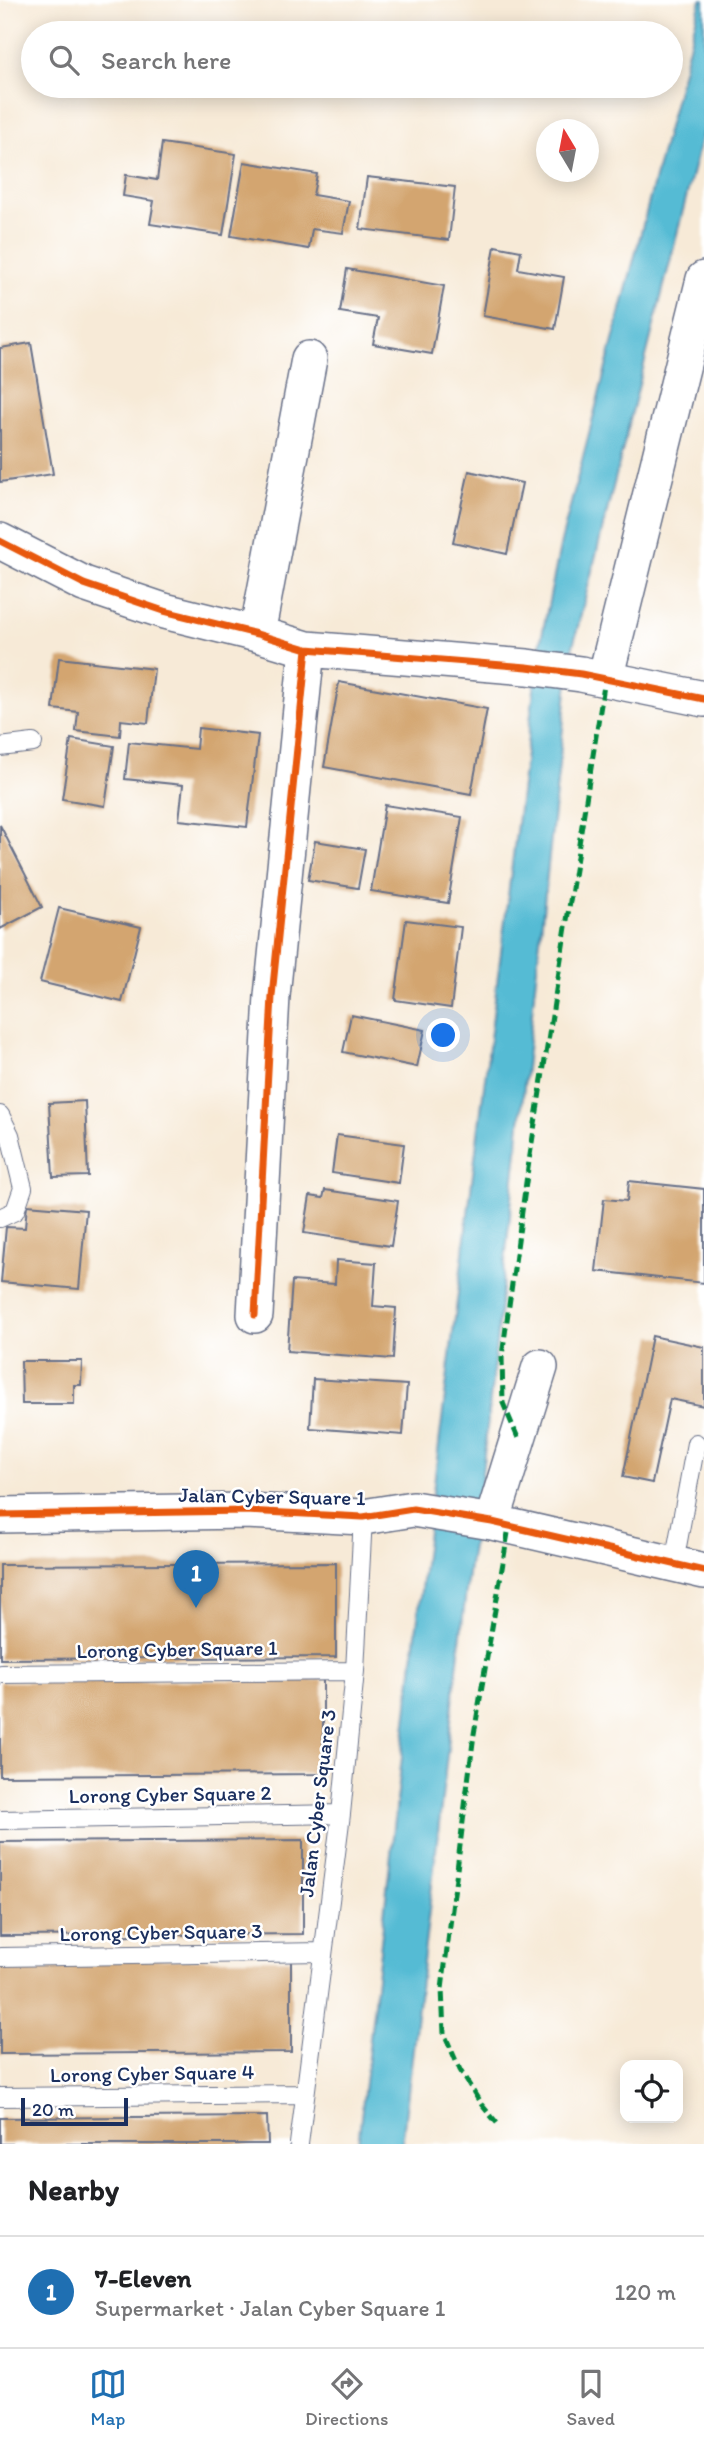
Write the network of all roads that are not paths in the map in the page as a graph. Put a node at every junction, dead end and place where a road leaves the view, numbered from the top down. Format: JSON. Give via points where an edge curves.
{"nodes":[{"id":1,"x":704,"y":279,"type":"edge"},
{"id":2,"x":309,"y":359,"type":"dead end"},
{"id":3,"x":0,"y":541,"type":"edge"},
{"id":4,"x":257,"y":634,"type":"junction"},
{"id":5,"x":307,"y":649,"type":"junction"},
{"id":6,"x":593,"y":677,"type":"junction"},
{"id":7,"x":704,"y":699,"type":"edge"},
{"id":8,"x":33,"y":743,"type":"dead end"},
{"id":9,"x":0,"y":747,"type":"edge"},
{"id":10,"x":0,"y":1115,"type":"edge"},
{"id":11,"x":0,"y":1218,"type":"edge"},
{"id":12,"x":255,"y":1315,"type":"dead end"},
{"id":13,"x":540,"y":1367,"type":"dead end"},
{"id":14,"x":696,"y":1443,"type":"dead end"},
{"id":15,"x":0,"y":1515,"type":"edge"},
{"id":16,"x":363,"y":1517,"type":"junction"},
{"id":17,"x":482,"y":1521,"type":"junction"},
{"id":18,"x":689,"y":1567,"type":"edge"},
{"id":19,"x":355,"y":1671,"type":"junction"},
{"id":20,"x":0,"y":1674,"type":"edge"},
{"id":21,"x":341,"y":1814,"type":"junction"},
{"id":22,"x":0,"y":1820,"type":"edge"},
{"id":23,"x":322,"y":1952,"type":"junction"},
{"id":24,"x":0,"y":1957,"type":"edge"},
{"id":25,"x":304,"y":2094,"type":"junction"},
{"id":26,"x":0,"y":2097,"type":"edge"},
{"id":27,"x":299,"y":2144,"type":"edge"}],
"edges":[{"from":1,"to":6,"type":"street"},
{"from":2,"to":4,"type":"street"},
{"from":3,"to":4,"type":"street","via":[[84,584],[164,611]]},
{"from":4,"to":5,"type":"street"},
{"from":5,"to":6,"type":"street","via":[[527,667]]},
{"from":5,"to":12,"type":"street","via":[[272,996]]},
{"from":6,"to":7,"type":"street"},
{"from":8,"to":9,"type":"lane"},
{"from":10,"to":11,"type":"lane","via":[[10,1135],[23,1188],[15,1211]]},
{"from":13,"to":17,"type":"street"},
{"from":14,"to":18,"type":"lane"},
{"from":15,"to":16,"type":"street","name":"Jalan Cyber Square 1","via":[[246,1511]]},
{"from":16,"to":17,"type":"street","name":"Jalan Cyber Square 1","via":[[413,1509]]},
{"from":16,"to":19,"type":"lane","name":"Jalan Cyber Square 3"},
{"from":17,"to":18,"type":"street","name":"Jalan Cyber Square 1"},
{"from":19,"to":20,"type":"lane","name":"Lorong Cyber Square 1"},
{"from":19,"to":21,"type":"lane","name":"Jalan Cyber Square 3"},
{"from":21,"to":22,"type":"lane","name":"Lorong Cyber Square 2"},
{"from":21,"to":23,"type":"lane","name":"Jalan Cyber Square 3"},
{"from":23,"to":24,"type":"lane","name":"Lorong Cyber Square 3"},
{"from":23,"to":25,"type":"lane","name":"Jalan Cyber Square 3"},
{"from":25,"to":26,"type":"lane","name":"Lorong Cyber Square 4"},
{"from":25,"to":27,"type":"lane","name":"Jalan Cyber Square 3"}]}
